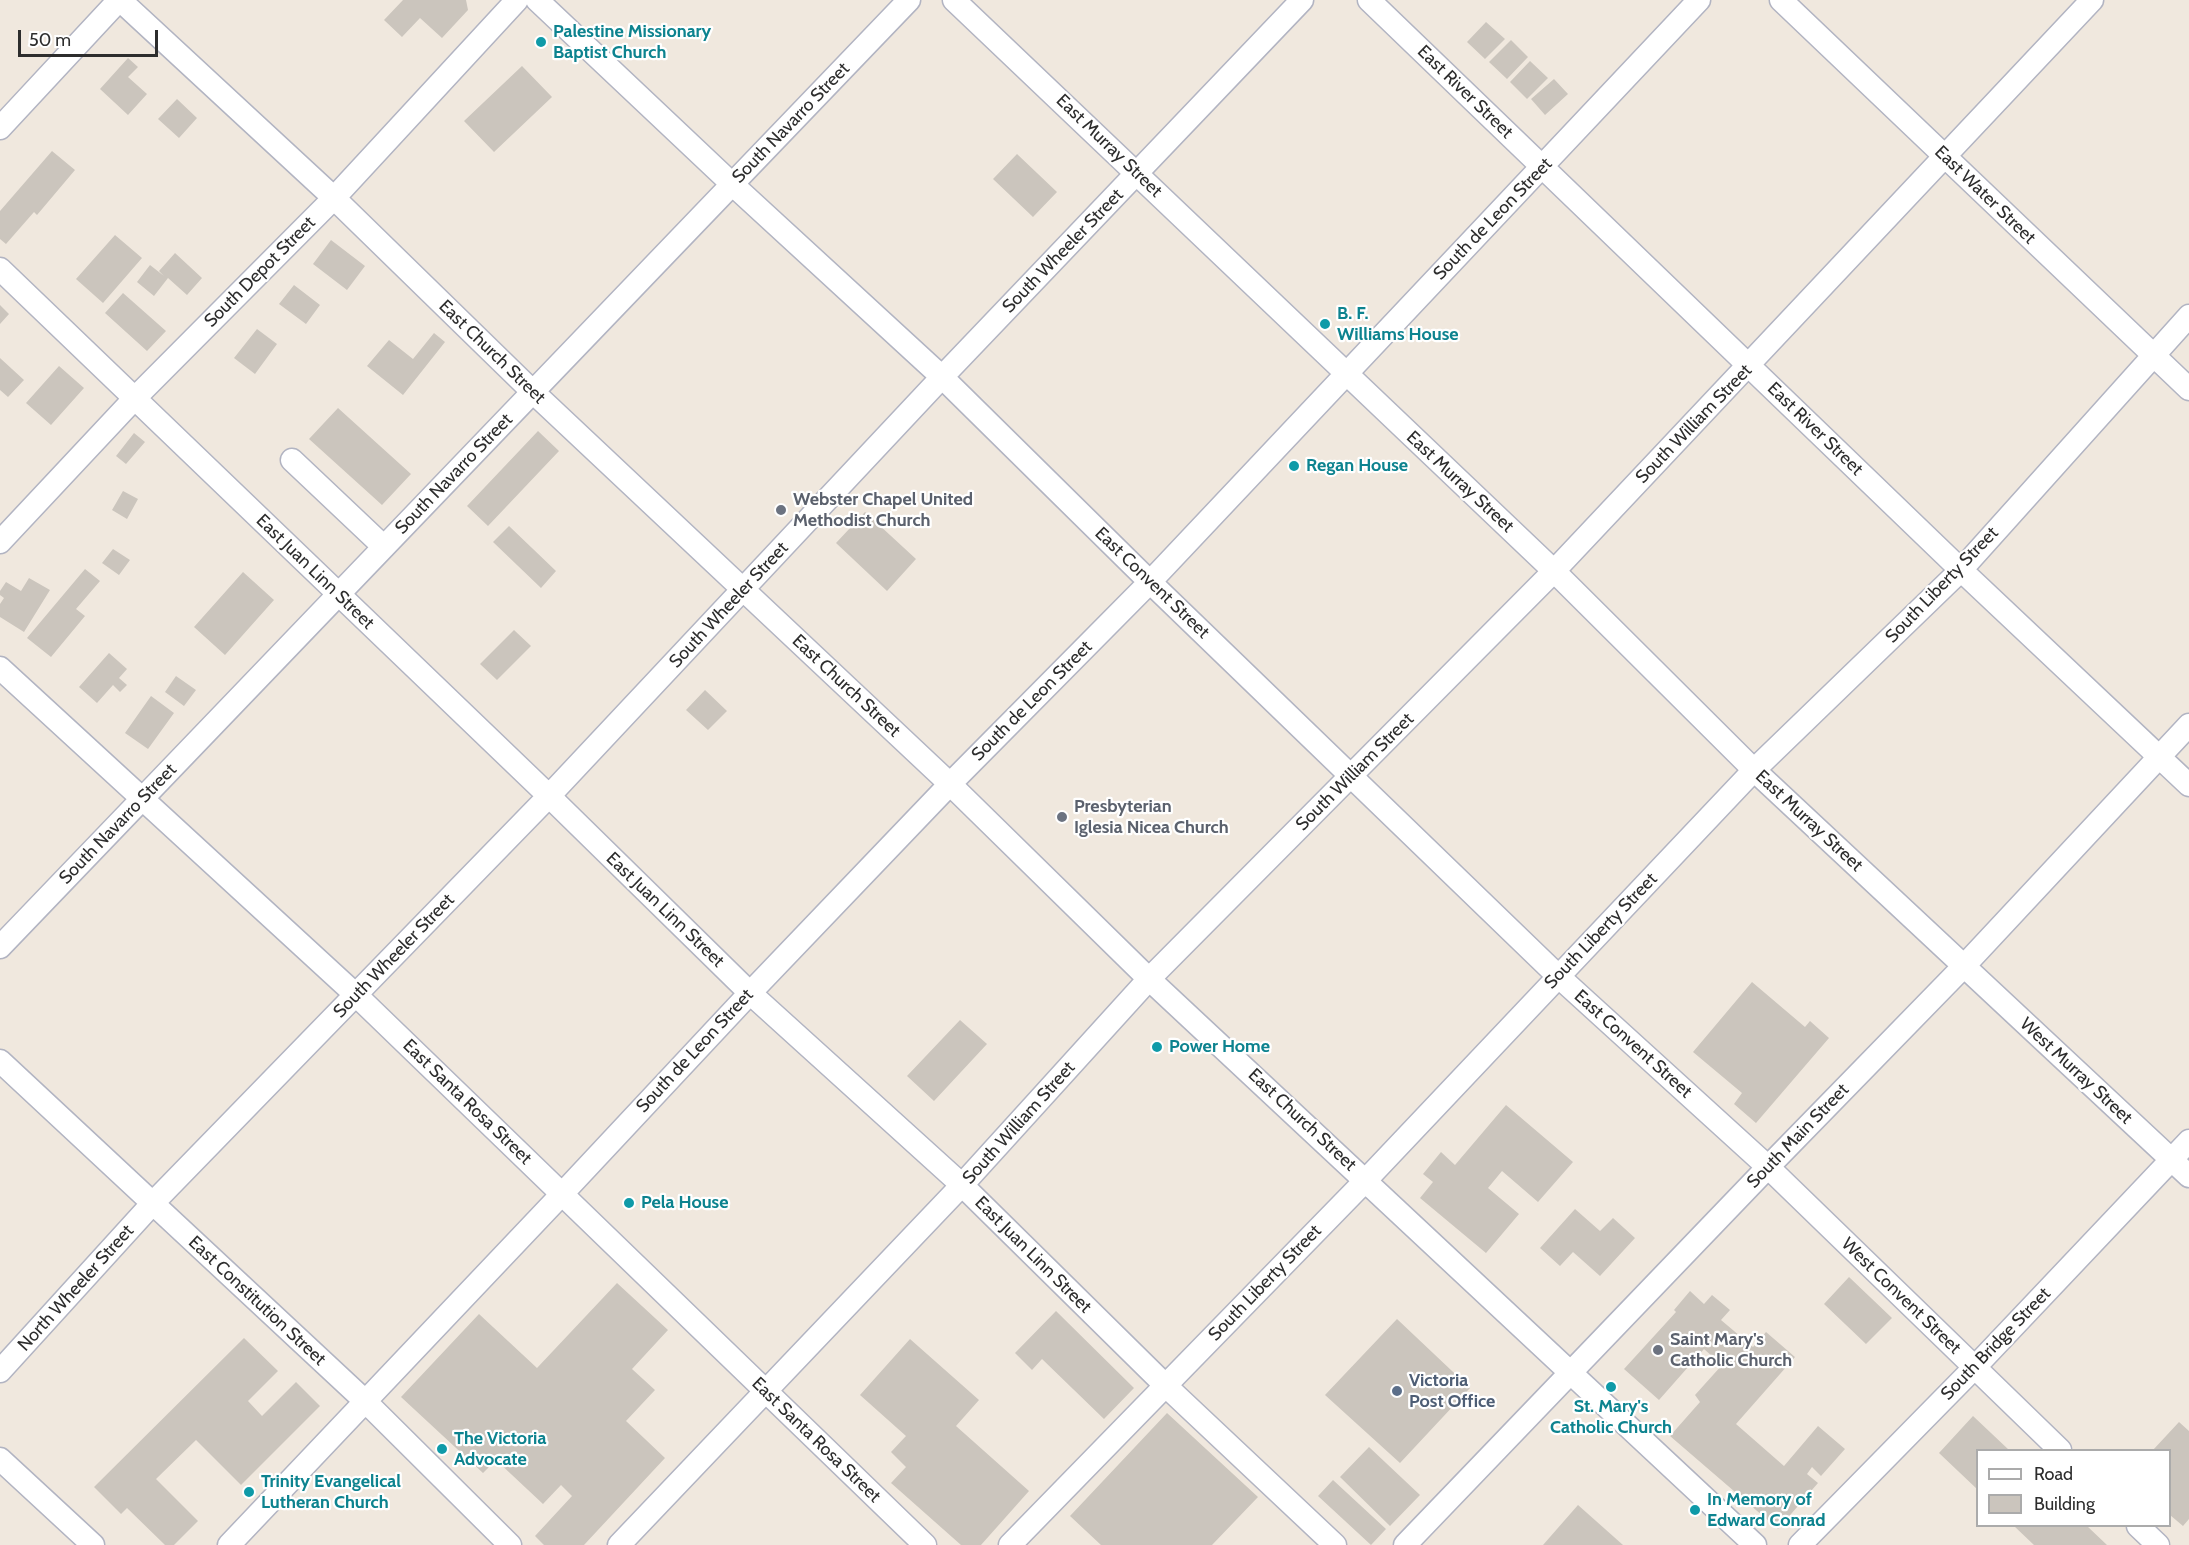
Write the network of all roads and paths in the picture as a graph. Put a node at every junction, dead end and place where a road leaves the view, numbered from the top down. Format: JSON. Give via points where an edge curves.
{"nodes":[{"id":1,"x":120,"y":0,"type":"edge"},
{"id":2,"x":517,"y":0,"type":"edge"},
{"id":3,"x":537,"y":0,"type":"edge"},
{"id":4,"x":909,"y":0,"type":"edge"},
{"id":5,"x":954,"y":0,"type":"edge"},
{"id":6,"x":1302,"y":0,"type":"edge"},
{"id":7,"x":1369,"y":0,"type":"edge"},
{"id":8,"x":1699,"y":0,"type":"edge"},
{"id":9,"x":1781,"y":0,"type":"edge"},
{"id":10,"x":2092,"y":0,"type":"edge"},
{"id":11,"x":0,"y":128,"type":"edge"},
{"id":12,"x":1945,"y":157,"type":"junction"},
{"id":13,"x":1543,"y":167,"type":"junction"},
{"id":14,"x":1137,"y":173,"type":"junction"},
{"id":15,"x":732,"y":184,"type":"junction"},
{"id":16,"x":334,"y":198,"type":"junction"},
{"id":17,"x":0,"y":269,"type":"edge"},
{"id":18,"x":2189,"y":316,"type":"edge"},
{"id":19,"x":2152,"y":354,"type":"junction"},
{"id":20,"x":1749,"y":366,"type":"junction"},
{"id":21,"x":1346,"y":374,"type":"junction"},
{"id":22,"x":942,"y":377,"type":"junction"},
{"id":23,"x":2189,"y":389,"type":"edge"},
{"id":24,"x":533,"y":392,"type":"junction"},
{"id":25,"x":134,"y":399,"type":"junction"},
{"id":26,"x":292,"y":460,"type":"dead end"},
{"id":27,"x":0,"y":542,"type":"edge"},
{"id":28,"x":384,"y":547,"type":"junction"},
{"id":29,"x":1961,"y":570,"type":"junction"},
{"id":30,"x":1554,"y":572,"type":"junction"},
{"id":31,"x":1150,"y":582,"type":"junction"},
{"id":32,"x":743,"y":590,"type":"junction"},
{"id":33,"x":338,"y":594,"type":"junction"},
{"id":34,"x":0,"y":668,"type":"edge"},
{"id":35,"x":2189,"y":724,"type":"edge"},
{"id":36,"x":2159,"y":756,"type":"junction"},
{"id":37,"x":1754,"y":770,"type":"junction"},
{"id":38,"x":1351,"y":775,"type":"junction"},
{"id":39,"x":950,"y":784,"type":"junction"},
{"id":40,"x":2189,"y":785,"type":"edge"},
{"id":41,"x":549,"y":796,"type":"junction"},
{"id":42,"x":142,"y":799,"type":"junction"},
{"id":43,"x":0,"y":947,"type":"edge"},
{"id":44,"x":1964,"y":966,"type":"junction"},
{"id":45,"x":1558,"y":976,"type":"junction"},
{"id":46,"x":1149,"y":979,"type":"junction"},
{"id":47,"x":750,"y":993,"type":"junction"},
{"id":48,"x":356,"y":995,"type":"junction"},
{"id":49,"x":0,"y":1061,"type":"edge"},
{"id":50,"x":2189,"y":1141,"type":"edge"},
{"id":51,"x":2171,"y":1159,"type":"junction"},
{"id":52,"x":1767,"y":1167,"type":"junction"},
{"id":53,"x":2189,"y":1176,"type":"edge"},
{"id":54,"x":1366,"y":1180,"type":"junction"},
{"id":55,"x":962,"y":1185,"type":"junction"},
{"id":56,"x":562,"y":1194,"type":"junction"},
{"id":57,"x":152,"y":1204,"type":"junction"},
{"id":58,"x":1975,"y":1367,"type":"junction"},
{"id":59,"x":0,"y":1371,"type":"edge"},
{"id":60,"x":1570,"y":1373,"type":"junction"},
{"id":61,"x":1166,"y":1386,"type":"junction"},
{"id":62,"x":765,"y":1391,"type":"junction"},
{"id":63,"x":365,"y":1401,"type":"junction"},
{"id":64,"x":2059,"y":1449,"type":"edge"},
{"id":65,"x":0,"y":1459,"type":"edge"},
{"id":66,"x":2139,"y":1527,"type":"edge"},
{"id":67,"x":93,"y":1545,"type":"edge"},
{"id":68,"x":228,"y":1545,"type":"edge"},
{"id":69,"x":510,"y":1545,"type":"edge"},
{"id":70,"x":619,"y":1545,"type":"edge"},
{"id":71,"x":925,"y":1545,"type":"edge"},
{"id":72,"x":1010,"y":1545,"type":"edge"},
{"id":73,"x":1335,"y":1545,"type":"edge"},
{"id":74,"x":1405,"y":1545,"type":"edge"},
{"id":75,"x":1755,"y":1545,"type":"edge"},
{"id":76,"x":1800,"y":1545,"type":"edge"},
{"id":77,"x":2158,"y":1545,"type":"edge"}],
"edges":[{"from":1,"to":11,"type":"street"},
{"from":1,"to":16,"type":"street","name":"East Church Street"},
{"from":2,"to":16,"type":"street","name":"South Depot Street"},
{"from":3,"to":15,"type":"street","name":"East Convent Street"},
{"from":4,"to":15,"type":"street","name":"South Navarro Street"},
{"from":5,"to":14,"type":"street","name":"East Murray Street"},
{"from":6,"to":14,"type":"street","name":"South Wheeler Street"},
{"from":7,"to":13,"type":"street","name":"East River Street"},
{"from":8,"to":13,"type":"street","name":"South de Leon Street"},
{"from":9,"to":12,"type":"street","name":"East Water Street"},
{"from":10,"to":12,"type":"street","name":"South William Street"},
{"from":12,"to":19,"type":"street","name":"East Water Street"},
{"from":12,"to":20,"type":"street","name":"South William Street"},
{"from":13,"to":20,"type":"street","name":"East River Street"},
{"from":13,"to":21,"type":"street","name":"South de Leon Street"},
{"from":14,"to":21,"type":"street","name":"East Murray Street"},
{"from":14,"to":22,"type":"street","name":"South Wheeler Street"},
{"from":15,"to":22,"type":"street","name":"East Convent Street"},
{"from":15,"to":24,"type":"street","name":"South Navarro Street"},
{"from":16,"to":24,"type":"street","name":"East Church Street"},
{"from":16,"to":25,"type":"street","name":"South Depot Street"},
{"from":17,"to":25,"type":"street","name":"East Juan Linn Street"},
{"from":18,"to":19,"type":"street","name":"South Liberty Street"},
{"from":19,"to":23,"type":"street","name":"East Water Street"},
{"from":19,"to":29,"type":"street","name":"South Liberty Street"},
{"from":20,"to":29,"type":"street","name":"East River Street"},
{"from":20,"to":30,"type":"street","name":"South William Street"},
{"from":21,"to":30,"type":"street","name":"East Murray Street"},
{"from":21,"to":31,"type":"street","name":"South de Leon Street"},
{"from":22,"to":31,"type":"street","name":"East Convent Street"},
{"from":22,"to":32,"type":"street","name":"South Wheeler Street"},
{"from":24,"to":28,"type":"street","name":"South Navarro Street"},
{"from":24,"to":32,"type":"street","name":"East Church Street"},
{"from":25,"to":27,"type":"street","name":"South Depot Street"},
{"from":25,"to":33,"type":"street","name":"East Juan Linn Street"},
{"from":26,"to":28,"type":"street"},
{"from":28,"to":33,"type":"street","name":"South Navarro Street"},
{"from":29,"to":36,"type":"street","name":"East River Street"},
{"from":29,"to":37,"type":"street","name":"South Liberty Street"},
{"from":30,"to":37,"type":"street","name":"East Murray Street"},
{"from":30,"to":38,"type":"street","name":"South William Street"},
{"from":31,"to":38,"type":"street","name":"East Convent Street"},
{"from":31,"to":39,"type":"street","name":"South de Leon Street"},
{"from":32,"to":39,"type":"street","name":"East Church Street"},
{"from":32,"to":41,"type":"street","name":"South Wheeler Street"},
{"from":33,"to":41,"type":"street","name":"East Juan Linn Street"},
{"from":33,"to":42,"type":"street","name":"South Navarro Street"},
{"from":34,"to":42,"type":"street","name":"East Santa Rosa Street"},
{"from":35,"to":36,"type":"street","name":"South Main Street"},
{"from":36,"to":40,"type":"street","name":"East River Street"},
{"from":36,"to":44,"type":"street","name":"South Main Street"},
{"from":37,"to":44,"type":"street","name":"East Murray Street"},
{"from":37,"to":45,"type":"street","name":"South Liberty Street"},
{"from":38,"to":45,"type":"street","name":"East Convent Street"},
{"from":38,"to":46,"type":"street","name":"South William Street"},
{"from":39,"to":46,"type":"street","name":"East Church Street"},
{"from":39,"to":47,"type":"street","name":"South de Leon Street"},
{"from":41,"to":47,"type":"street","name":"East Juan Linn Street"},
{"from":41,"to":48,"type":"street","name":"South Wheeler Street"},
{"from":42,"to":43,"type":"street","name":"South Navarro Street"},
{"from":42,"to":48,"type":"street","name":"East Santa Rosa Street"},
{"from":44,"to":51,"type":"street","name":"West Murray Street"},
{"from":44,"to":52,"type":"street","name":"South Main Street"},
{"from":45,"to":52,"type":"street","name":"East Convent Street"},
{"from":45,"to":54,"type":"street","name":"South Liberty Street"},
{"from":46,"to":54,"type":"street","name":"East Church Street"},
{"from":46,"to":55,"type":"street","name":"South William Street"},
{"from":47,"to":55,"type":"street","name":"East Juan Linn Street"},
{"from":47,"to":56,"type":"street","name":"South de Leon Street"},
{"from":48,"to":56,"type":"street","name":"East Santa Rosa Street"},
{"from":48,"to":57,"type":"street","name":"South Wheeler Street"},
{"from":49,"to":57,"type":"street","name":"East Constitution Street"},
{"from":50,"to":51,"type":"street","name":"South Bridge Street"},
{"from":51,"to":53,"type":"street","name":"West Murray Street"},
{"from":51,"to":58,"type":"street","name":"South Bridge Street"},
{"from":52,"to":58,"type":"street","name":"West Convent Street"},
{"from":52,"to":60,"type":"street","name":"South Main Street"},
{"from":54,"to":60,"type":"street","name":"East Church Street"},
{"from":54,"to":61,"type":"street","name":"South Liberty Street"},
{"from":55,"to":61,"type":"street","name":"East Juan Linn Street"},
{"from":55,"to":62,"type":"street","name":"South William Street"},
{"from":56,"to":62,"type":"street","name":"East Santa Rosa Street"},
{"from":56,"to":63,"type":"street","name":"South de Leon Street"},
{"from":57,"to":59,"type":"street","name":"North Wheeler Street"},
{"from":57,"to":63,"type":"street","name":"East Constitution Street"},
{"from":58,"to":64,"type":"street","name":"West Convent Street"},
{"from":58,"to":76,"type":"street","name":"South Bridge Street"},
{"from":60,"to":74,"type":"street","name":"South Main Street"},
{"from":60,"to":75,"type":"street","name":"East Church Street"},
{"from":61,"to":72,"type":"street","name":"South Liberty Street"},
{"from":61,"to":73,"type":"street","name":"East Juan Linn Street"},
{"from":62,"to":70,"type":"street","name":"South William Street"},
{"from":62,"to":71,"type":"street","name":"East Santa Rosa Street"},
{"from":63,"to":68,"type":"street","name":"South de Leon Street"},
{"from":63,"to":69,"type":"street","name":"East Constitution Street"},
{"from":65,"to":67,"type":"street"},
{"from":66,"to":77,"type":"street"}]}
